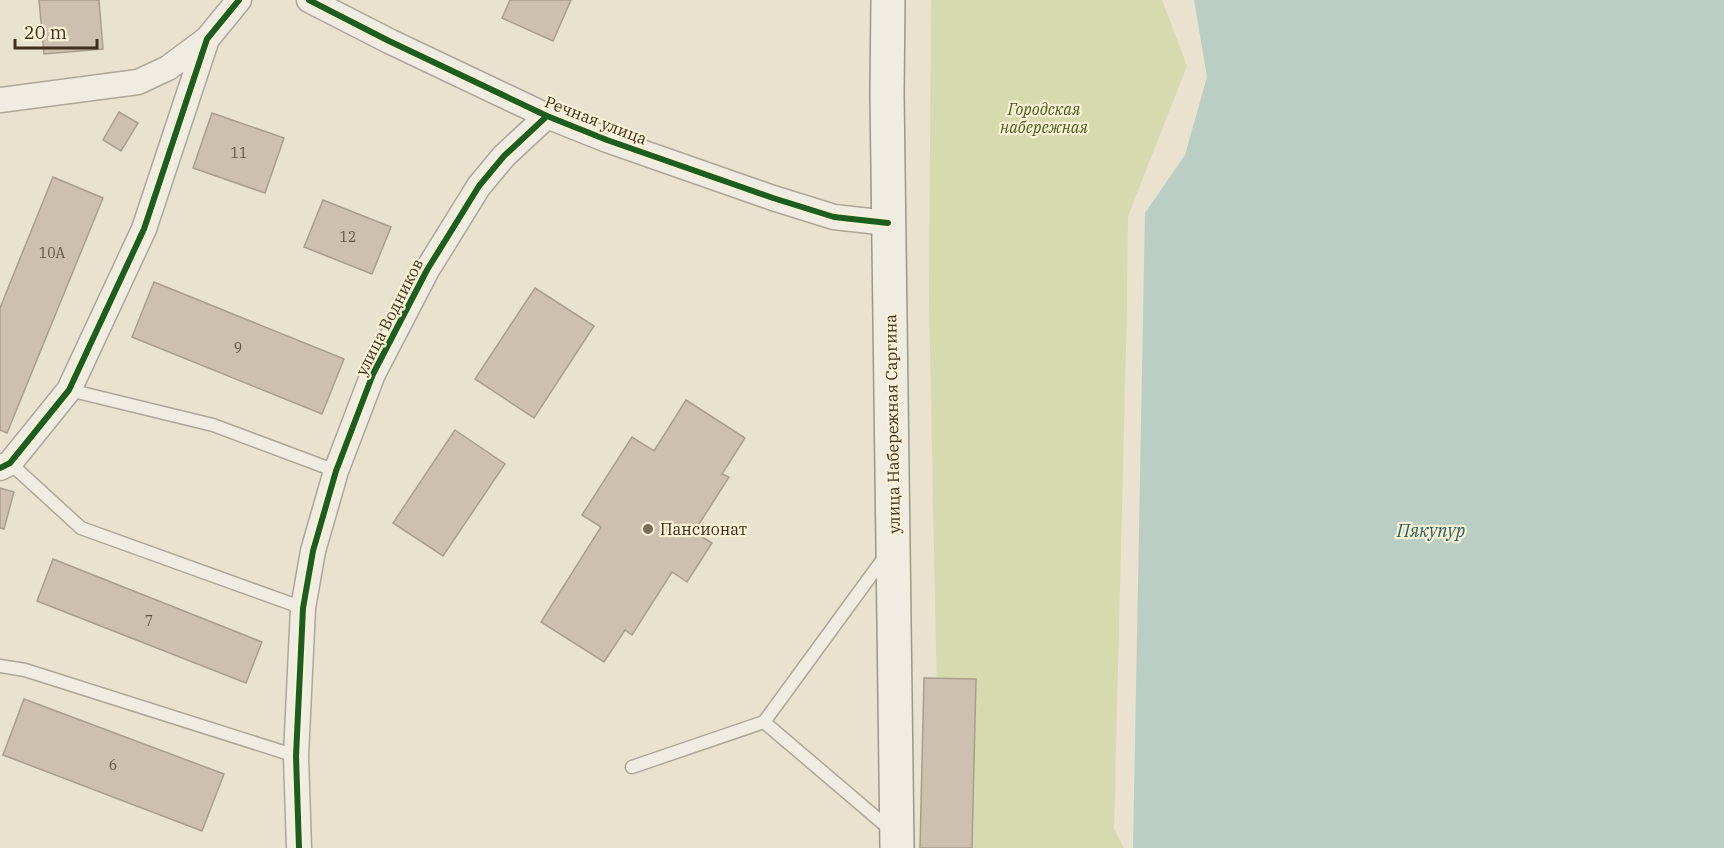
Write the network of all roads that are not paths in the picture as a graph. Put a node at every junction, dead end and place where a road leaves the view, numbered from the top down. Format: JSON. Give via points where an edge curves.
{"nodes":[{"id":1,"x":239,"y":0,"type":"edge"},
{"id":2,"x":309,"y":0,"type":"edge"},
{"id":3,"x":888,"y":0,"type":"edge"},
{"id":4,"x":207,"y":39,"type":"junction"},
{"id":5,"x":0,"y":100,"type":"edge"},
{"id":6,"x":547,"y":116,"type":"junction"},
{"id":7,"x":888,"y":223,"type":"junction"},
{"id":8,"x":69,"y":390,"type":"junction"},
{"id":9,"x":5,"y":466,"type":"edge"},
{"id":10,"x":336,"y":471,"type":"junction"},
{"id":11,"x":894,"y":544,"type":"junction"},
{"id":12,"x":303,"y":608,"type":"junction"},
{"id":13,"x":0,"y":666,"type":"edge"},
{"id":14,"x":764,"y":722,"type":"junction"},
{"id":15,"x":296,"y":756,"type":"junction"},
{"id":16,"x":632,"y":767,"type":"dead end"},
{"id":17,"x":898,"y":842,"type":"edge"},
{"id":18,"x":299,"y":848,"type":"edge"}],
"edges":[{"from":1,"to":4,"type":"street"},
{"from":2,"to":6,"type":"street","name":"Речная улица"},
{"from":3,"to":7,"type":"main road","name":"улица Набережная Саргина"},
{"from":4,"to":5,"type":"street","via":[[168,68],[138,82]]},
{"from":4,"to":8,"type":"street","via":[[144,229]]},
{"from":6,"to":7,"type":"street","name":"Речная улица","via":[[783,201],[834,217]]},
{"from":6,"to":10,"type":"street","name":"улица Водников","via":[[479,186],[427,270],[373,374]]},
{"from":7,"to":11,"type":"main road","name":"улица Набережная Саргина"},
{"from":8,"to":9,"type":"street"},
{"from":8,"to":10,"type":"lane","via":[[213,425]]},
{"from":9,"to":12,"type":"lane","via":[[81,528]]},
{"from":10,"to":12,"type":"street","name":"улица Водников","via":[[313,550]]},
{"from":11,"to":14,"type":"lane"},
{"from":11,"to":17,"type":"main road","name":"улица Набережная Саргина"},
{"from":12,"to":15,"type":"street","name":"улица Водников"},
{"from":13,"to":15,"type":"lane","via":[[25,670]]},
{"from":14,"to":16,"type":"lane"},
{"from":14,"to":17,"type":"lane"},
{"from":15,"to":18,"type":"street","name":"улица Водников"}]}
